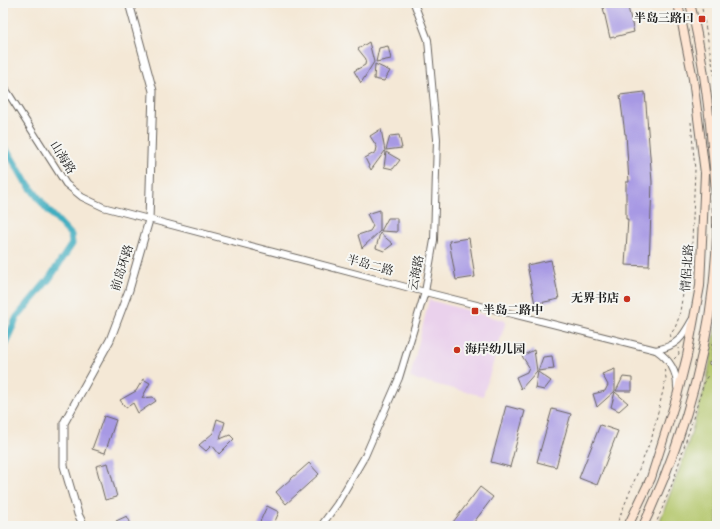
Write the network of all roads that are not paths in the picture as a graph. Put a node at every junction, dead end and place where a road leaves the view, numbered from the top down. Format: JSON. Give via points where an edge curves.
{"nodes":[{"id":1,"x":129,"y":3,"type":"edge"},
{"id":2,"x":414,"y":3,"type":"edge"},
{"id":3,"x":678,"y":3,"type":"edge"},
{"id":4,"x":690,"y":3,"type":"edge"},
{"id":5,"x":3,"y":85,"type":"edge"},
{"id":6,"x":149,"y":220,"type":"junction"},
{"id":7,"x":425,"y":292,"type":"junction"},
{"id":8,"x":696,"y":311,"type":"junction"},
{"id":9,"x":656,"y":350,"type":"junction"},
{"id":10,"x":711,"y":364,"type":"dead end"},
{"id":11,"x":717,"y":365,"type":"edge"},
{"id":12,"x":677,"y":396,"type":"junction"},
{"id":13,"x":84,"y":526,"type":"edge"},
{"id":14,"x":321,"y":526,"type":"edge"},
{"id":15,"x":628,"y":526,"type":"edge"},
{"id":16,"x":643,"y":526,"type":"edge"}],
"edges":[{"from":1,"to":6,"type":"street","name":"前岛环路","via":[[153,91]]},
{"from":2,"to":7,"type":"street","name":"云海路","via":[[428,40],[437,139],[434,240]]},
{"from":3,"to":8,"type":"main road","name":"情侶北路","via":[[693,79],[704,174],[700,286]]},
{"from":4,"to":16,"type":"main road","via":[[706,76],[714,171],[717,236],[712,296],[689,409],[663,484]]},
{"from":5,"to":6,"type":"street","name":"山海路","via":[[66,184],[82,197],[103,207]]},
{"from":6,"to":7,"type":"street","name":"半岛二路"},
{"from":6,"to":13,"type":"street","name":"前岛环路","via":[[129,290],[110,340],[64,423],[64,466]]},
{"from":7,"to":9,"type":"street","name":"半岛二路"},
{"from":7,"to":14,"type":"street","name":"云海路","via":[[399,378],[366,456]]},
{"from":8,"to":9,"type":"street","via":[[676,344]]},
{"from":8,"to":12,"type":"main road","name":"情侶北路"},
{"from":9,"to":12,"type":"street","via":[[664,355],[676,372]]},
{"from":10,"to":11,"type":"lane"},
{"from":12,"to":15,"type":"main road","name":"情侶北路","via":[[651,478]]}]}
